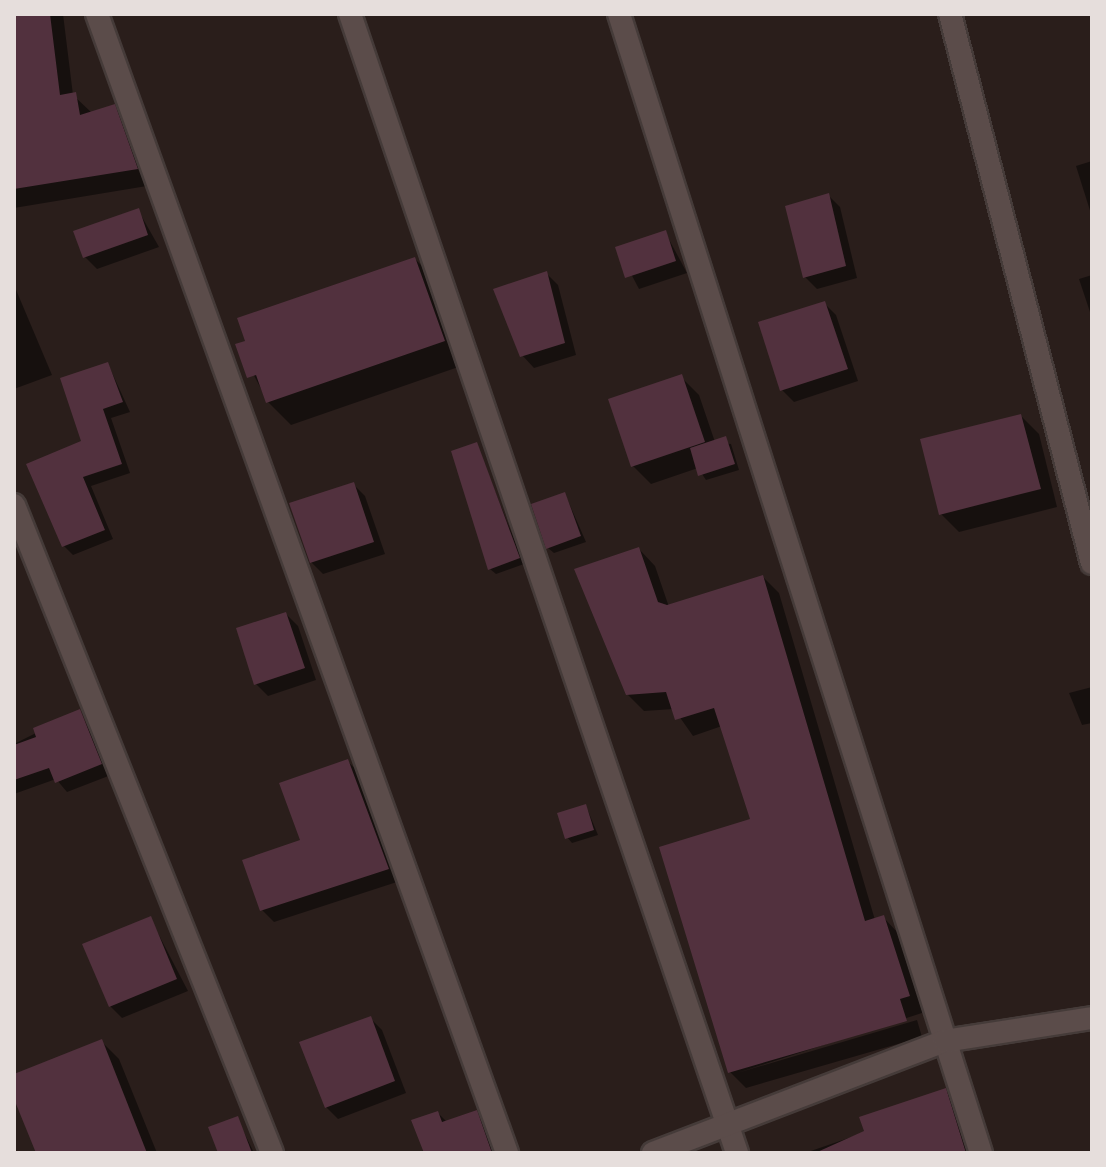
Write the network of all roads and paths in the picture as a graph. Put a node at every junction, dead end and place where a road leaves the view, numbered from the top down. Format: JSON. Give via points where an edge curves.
{"nodes":[{"id":1,"x":97,"y":14,"type":"edge"},
{"id":2,"x":350,"y":14,"type":"edge"},
{"id":3,"x":619,"y":14,"type":"edge"},
{"id":4,"x":950,"y":14,"type":"edge"},
{"id":5,"x":14,"y":505,"type":"edge"},
{"id":6,"x":1092,"y":563,"type":"edge"},
{"id":7,"x":1092,"y":1018,"type":"edge"},
{"id":8,"x":945,"y":1041,"type":"junction"},
{"id":9,"x":725,"y":1120,"type":"junction"},
{"id":10,"x":272,"y":1153,"type":"edge"},
{"id":11,"x":507,"y":1153,"type":"edge"},
{"id":12,"x":653,"y":1153,"type":"edge"},
{"id":13,"x":737,"y":1153,"type":"edge"},
{"id":14,"x":981,"y":1153,"type":"edge"}],
"edges":[{"from":1,"to":11,"type":"street"},
{"from":2,"to":9,"type":"street"},
{"from":3,"to":8,"type":"street"},
{"from":4,"to":6,"type":"street"},
{"from":5,"to":10,"type":"street"},
{"from":7,"to":8,"type":"street"},
{"from":8,"to":9,"type":"street"},
{"from":8,"to":14,"type":"street"},
{"from":9,"to":12,"type":"street"},
{"from":9,"to":13,"type":"street"}]}
